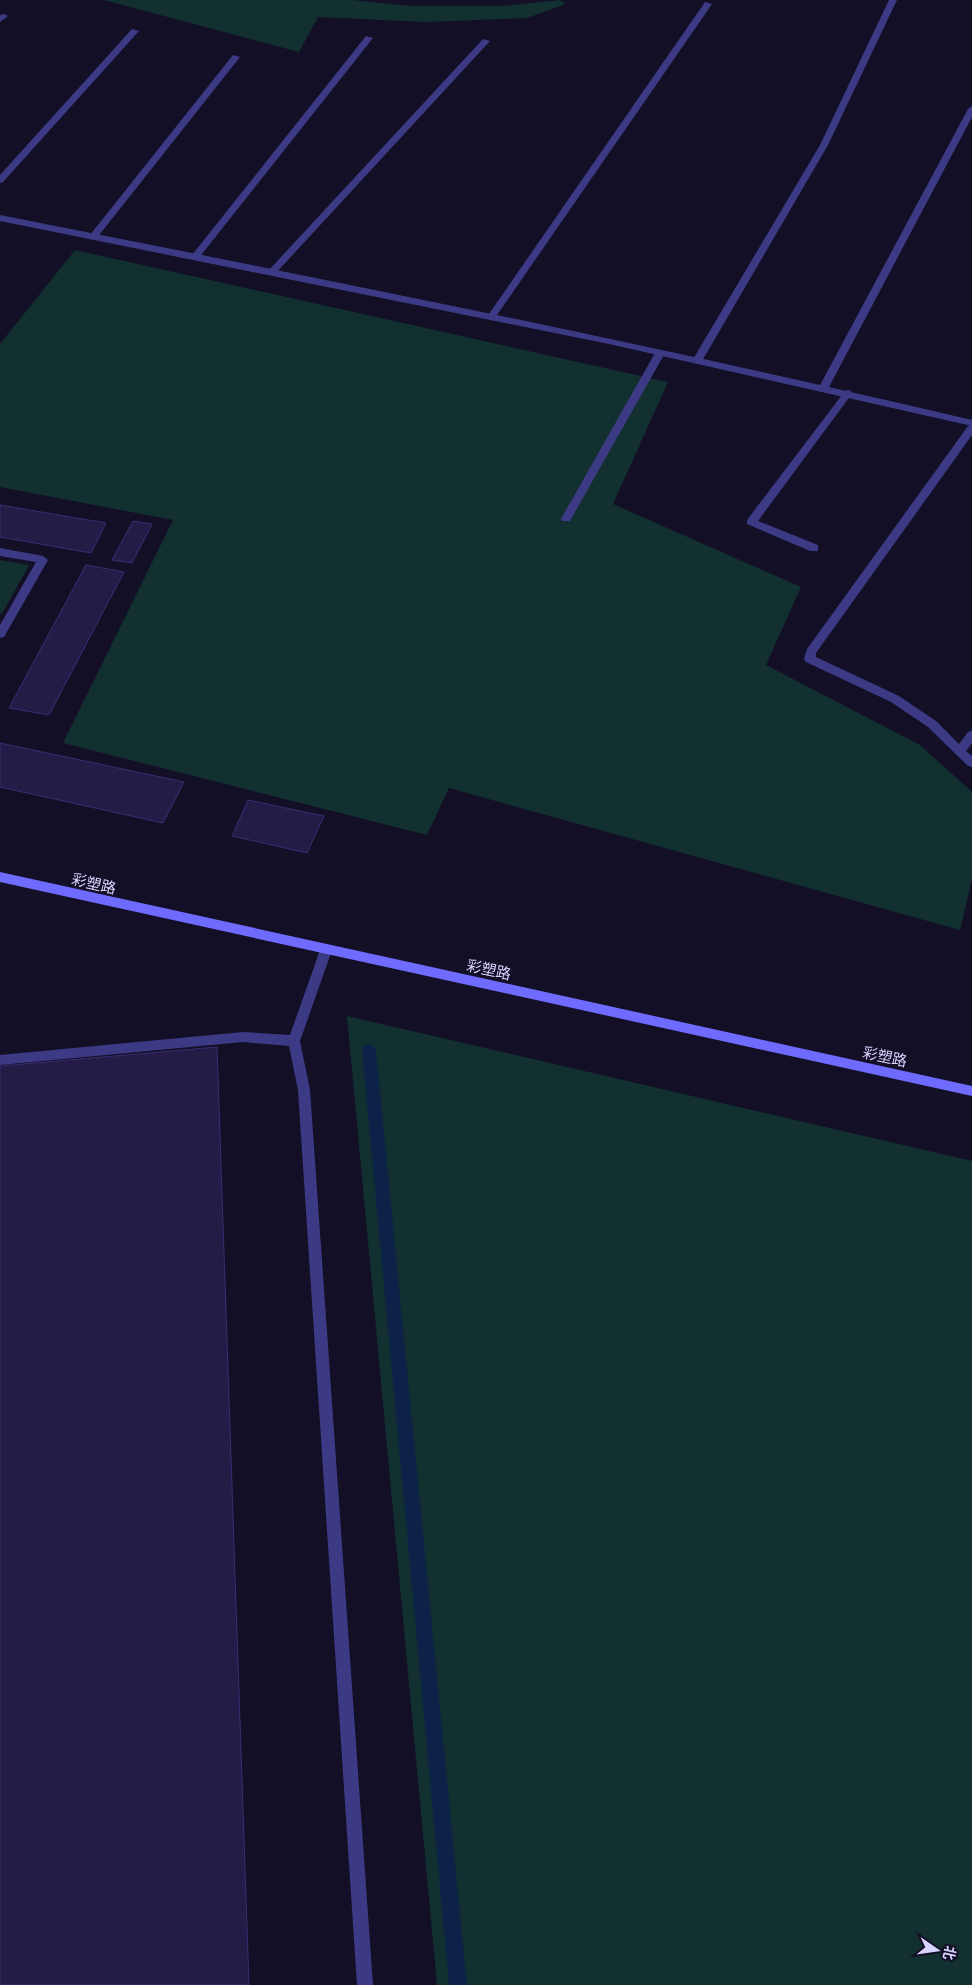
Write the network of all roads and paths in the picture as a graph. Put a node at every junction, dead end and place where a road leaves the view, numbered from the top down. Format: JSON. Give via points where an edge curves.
{"nodes":[{"id":1,"x":893,"y":0,"type":"edge"},
{"id":2,"x":708,"y":4,"type":"dead end"},
{"id":3,"x":135,"y":31,"type":"dead end"},
{"id":4,"x":369,"y":38,"type":"dead end"},
{"id":5,"x":486,"y":41,"type":"dead end"},
{"id":6,"x":236,"y":57,"type":"dead end"},
{"id":7,"x":972,"y":109,"type":"edge"},
{"id":8,"x":0,"y":180,"type":"edge"},
{"id":9,"x":0,"y":218,"type":"edge"},
{"id":10,"x":93,"y":237,"type":"junction"},
{"id":11,"x":194,"y":257,"type":"junction"},
{"id":12,"x":272,"y":272,"type":"junction"},
{"id":13,"x":492,"y":316,"type":"junction"},
{"id":14,"x":660,"y":353,"type":"junction"},
{"id":15,"x":697,"y":361,"type":"junction"},
{"id":16,"x":824,"y":387,"type":"junction"},
{"id":17,"x":848,"y":393,"type":"junction"},
{"id":18,"x":972,"y":423,"type":"edge"},
{"id":19,"x":972,"y":428,"type":"edge"},
{"id":20,"x":566,"y":519,"type":"dead end"},
{"id":21,"x":814,"y":548,"type":"dead end"},
{"id":22,"x":0,"y":552,"type":"edge"},
{"id":23,"x":0,"y":634,"type":"edge"},
{"id":24,"x":972,"y":735,"type":"edge"},
{"id":25,"x":960,"y":751,"type":"junction"},
{"id":26,"x":972,"y":763,"type":"edge"},
{"id":27,"x":0,"y":877,"type":"edge"},
{"id":28,"x":326,"y":950,"type":"junction"},
{"id":29,"x":294,"y":1041,"type":"junction"},
{"id":30,"x":0,"y":1060,"type":"edge"},
{"id":31,"x":972,"y":1091,"type":"edge"},
{"id":32,"x":364,"y":1985,"type":"edge"}],
"edges":[{"from":1,"to":15,"type":"street","via":[[824,145]]},
{"from":2,"to":13,"type":"street"},
{"from":3,"to":8,"type":"street"},
{"from":4,"to":11,"type":"street"},
{"from":5,"to":12,"type":"street"},
{"from":6,"to":10,"type":"street"},
{"from":7,"to":16,"type":"street"},
{"from":9,"to":10,"type":"street"},
{"from":10,"to":11,"type":"street"},
{"from":11,"to":12,"type":"street"},
{"from":12,"to":13,"type":"street"},
{"from":13,"to":14,"type":"street"},
{"from":14,"to":15,"type":"street"},
{"from":14,"to":20,"type":"street"},
{"from":15,"to":16,"type":"street"},
{"from":16,"to":17,"type":"street"},
{"from":17,"to":18,"type":"street"},
{"from":17,"to":21,"type":"street","via":[[751,522]]},
{"from":19,"to":25,"type":"street","via":[[811,652],[810,658],[895,699],[932,724]]},
{"from":22,"to":23,"type":"street","via":[[43,560]]},
{"from":24,"to":25,"type":"street"},
{"from":25,"to":26,"type":"street"},
{"from":27,"to":28,"type":"street","name":"彩塑路"},
{"from":28,"to":29,"type":"street"},
{"from":28,"to":31,"type":"street","name":"彩塑路"},
{"from":29,"to":30,"type":"street","via":[[243,1037]]},
{"from":29,"to":32,"type":"street","via":[[304,1090]]}]}
